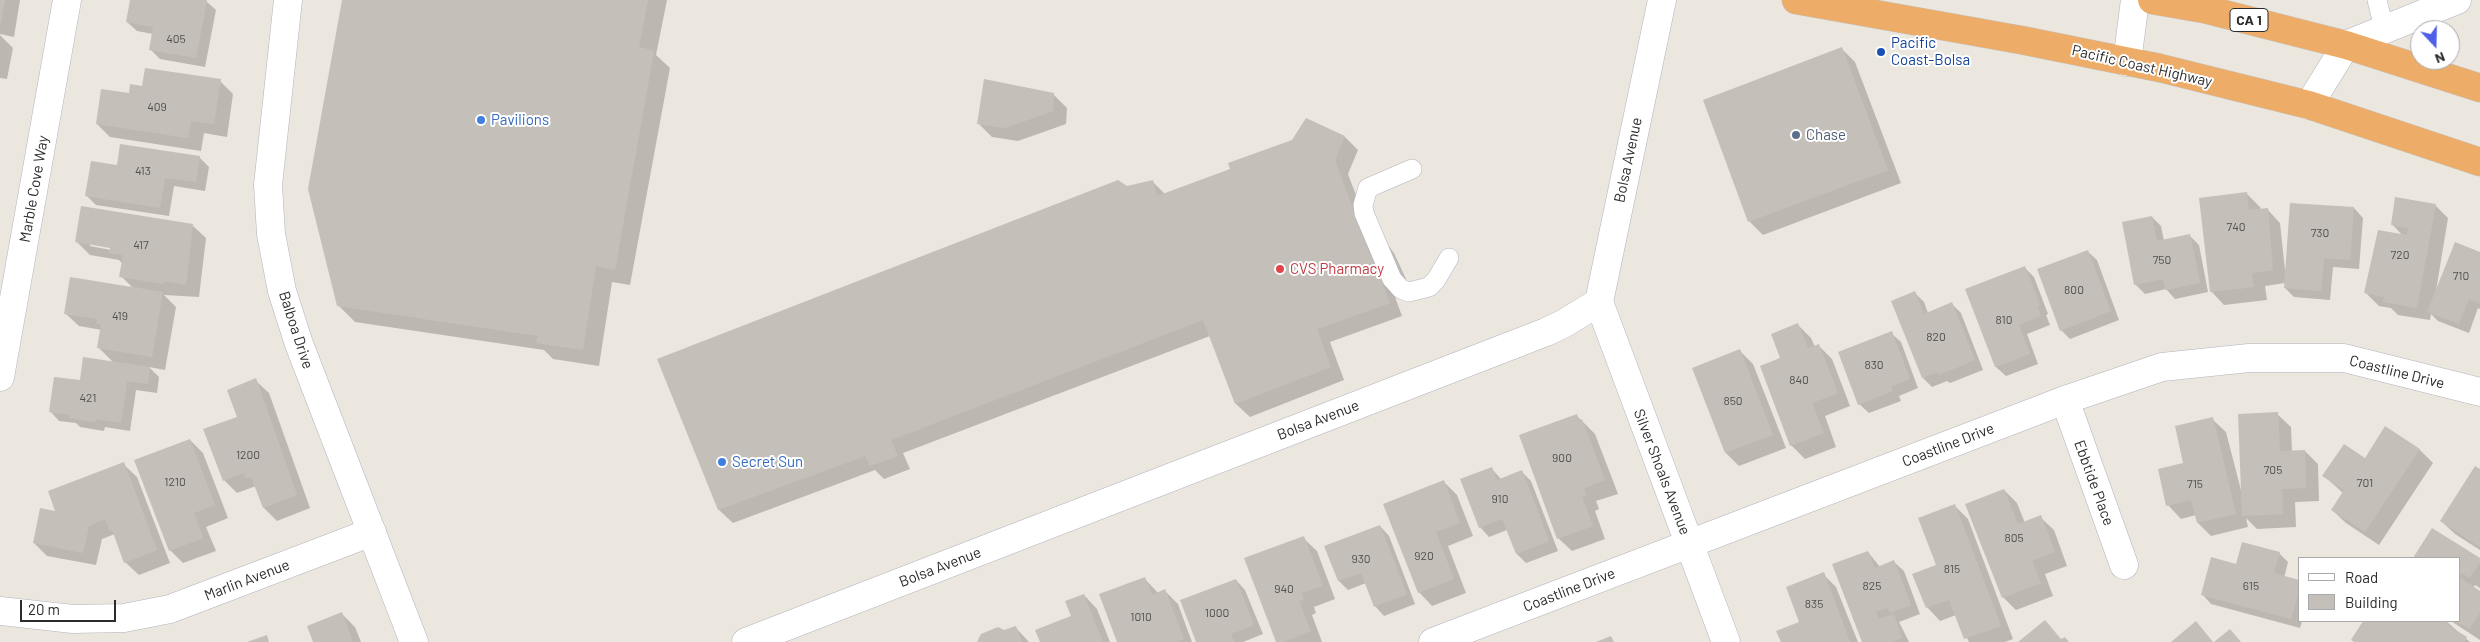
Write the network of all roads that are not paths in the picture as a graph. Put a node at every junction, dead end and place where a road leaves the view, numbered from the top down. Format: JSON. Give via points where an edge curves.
{"nodes":[{"id":1,"x":67,"y":0,"type":"edge"},
{"id":2,"x":288,"y":0,"type":"edge"},
{"id":3,"x":1662,"y":0,"type":"edge"},
{"id":4,"x":1796,"y":0,"type":"edge"},
{"id":5,"x":2135,"y":0,"type":"edge"},
{"id":6,"x":2152,"y":0,"type":"edge"},
{"id":7,"x":2377,"y":0,"type":"edge"},
{"id":8,"x":2458,"y":0,"type":"edge"},
{"id":9,"x":2384,"y":28,"type":"junction"},
{"id":10,"x":2346,"y":45,"type":"junction"},
{"id":11,"x":2127,"y":62,"type":"junction"},
{"id":12,"x":2480,"y":88,"type":"edge"},
{"id":13,"x":2309,"y":105,"type":"junction"},
{"id":14,"x":2480,"y":162,"type":"edge"},
{"id":15,"x":1412,"y":168,"type":"dead end"},
{"id":16,"x":1449,"y":258,"type":"dead end"},
{"id":17,"x":1599,"y":302,"type":"junction"},
{"id":18,"x":0,"y":378,"type":"edge"},
{"id":19,"x":2480,"y":392,"type":"edge"},
{"id":20,"x":2065,"y":400,"type":"junction"},
{"id":21,"x":372,"y":532,"type":"junction"},
{"id":22,"x":1689,"y":544,"type":"junction"},
{"id":23,"x":2124,"y":565,"type":"dead end"},
{"id":24,"x":0,"y":611,"type":"edge"},
{"id":25,"x":414,"y":642,"type":"edge"},
{"id":26,"x":746,"y":642,"type":"edge"},
{"id":27,"x":1433,"y":642,"type":"edge"},
{"id":28,"x":1726,"y":642,"type":"edge"}],
"edges":[{"from":1,"to":18,"type":"street","name":"Marble Cove Way"},
{"from":2,"to":21,"type":"street","name":"Balboa Drive","via":[[268,185],[271,234],[282,291],[299,344]]},
{"from":3,"to":17,"type":"street","name":"Bolsa Avenue"},
{"from":4,"to":11,"type":"highway","name":"Pacific Coast Highway"},
{"from":5,"to":11,"type":"street"},
{"from":6,"to":10,"type":"highway","number":"CA 1","via":[[2204,9]]},
{"from":7,"to":9,"type":"lane"},
{"from":8,"to":9,"type":"street"},
{"from":9,"to":10,"type":"street"},
{"from":10,"to":12,"type":"highway","number":"CA 1"},
{"from":10,"to":13,"type":"street"},
{"from":11,"to":13,"type":"highway","name":"Pacific Coast Highway"},
{"from":13,"to":14,"type":"highway","name":"Pacific Coast Highway"},
{"from":15,"to":16,"type":"lane","via":[[1368,188],[1364,213],[1392,279],[1401,289],[1409,292],[1429,287]]},
{"from":17,"to":22,"type":"street","name":"Silver Shoals Avenue"},
{"from":17,"to":26,"type":"street","name":"Bolsa Avenue","via":[[1546,332]]},
{"from":19,"to":20,"type":"street","name":"Coastline Drive","via":[[2344,358],[2249,358],[2162,367]]},
{"from":20,"to":22,"type":"street","name":"Coastline Drive"},
{"from":20,"to":23,"type":"street","name":"Ebbtide Place"},
{"from":21,"to":24,"type":"street","name":"Marlin Avenue","via":[[170,609],[124,618],[74,619]]},
{"from":21,"to":25,"type":"street","name":"Balboa Drive"},
{"from":22,"to":27,"type":"street","name":"Coastline Drive"},
{"from":22,"to":28,"type":"street","name":"Silver Shoals Avenue"}]}
